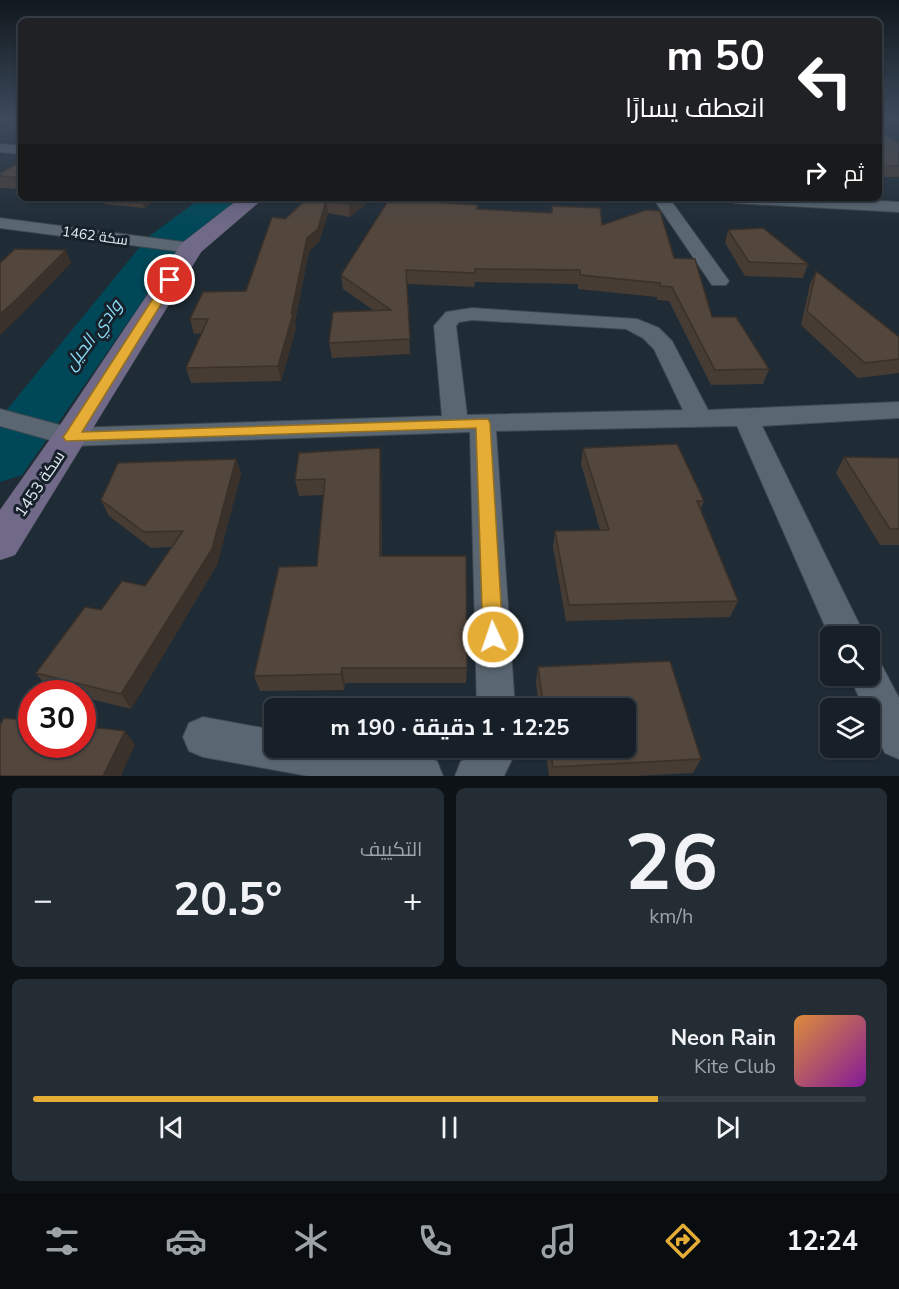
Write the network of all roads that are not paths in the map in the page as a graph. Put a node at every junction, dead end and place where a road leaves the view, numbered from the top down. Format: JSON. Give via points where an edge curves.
{"nodes":[{"id":1,"x":249,"y":201,"type":"edge"},
{"id":2,"x":663,"y":201,"type":"edge"},
{"id":3,"x":782,"y":201,"type":"edge"},
{"id":4,"x":879,"y":207,"type":"junction"},
{"id":5,"x":899,"y":207,"type":"edge"},
{"id":6,"x":0,"y":223,"type":"edge"},
{"id":7,"x":899,"y":224,"type":"edge"},
{"id":8,"x":190,"y":249,"type":"junction"},
{"id":9,"x":719,"y":281,"type":"dead end"},
{"id":10,"x":899,"y":410,"type":"edge"},
{"id":11,"x":0,"y":417,"type":"edge"},
{"id":12,"x":700,"y":418,"type":"junction"},
{"id":13,"x":746,"y":418,"type":"junction"},
{"id":14,"x":469,"y":423,"type":"junction"},
{"id":15,"x":71,"y":437,"type":"junction"},
{"id":16,"x":0,"y":543,"type":"edge"},
{"id":17,"x":842,"y":626,"type":"edge"},
{"id":18,"x":872,"y":686,"type":"edge"},
{"id":19,"x":495,"y":698,"type":"edge"},
{"id":20,"x":203,"y":737,"type":"dead end"},
{"id":21,"x":899,"y":739,"type":"edge"},
{"id":22,"x":491,"y":758,"type":"edge"},
{"id":23,"x":422,"y":776,"type":"edge"},
{"id":24,"x":476,"y":776,"type":"edge"}],
"edges":[{"from":1,"to":8,"type":"street","name":"سكة 1453"},
{"from":2,"to":9,"type":"street"},
{"from":3,"to":4,"type":"street"},
{"from":4,"to":5,"type":"street"},
{"from":4,"to":7,"type":"street"},
{"from":6,"to":8,"type":"street","name":"سكة 1462"},
{"from":8,"to":15,"type":"street","name":"سكة 1453"},
{"from":10,"to":13,"type":"street"},
{"from":11,"to":15,"type":"street"},
{"from":12,"to":13,"type":"street"},
{"from":12,"to":14,"type":"street"},
{"from":12,"to":14,"type":"street","via":[[664,346],[651,333],[630,323],[472,314],[453,316],[445,326]]},
{"from":13,"to":17,"type":"street"},
{"from":14,"to":15,"type":"street"},
{"from":14,"to":19,"type":"street"},
{"from":15,"to":16,"type":"street","name":"سكة 1453"},
{"from":18,"to":21,"type":"street"},
{"from":20,"to":23,"type":"street"},
{"from":22,"to":24,"type":"street","via":[[482,774]]}]}
